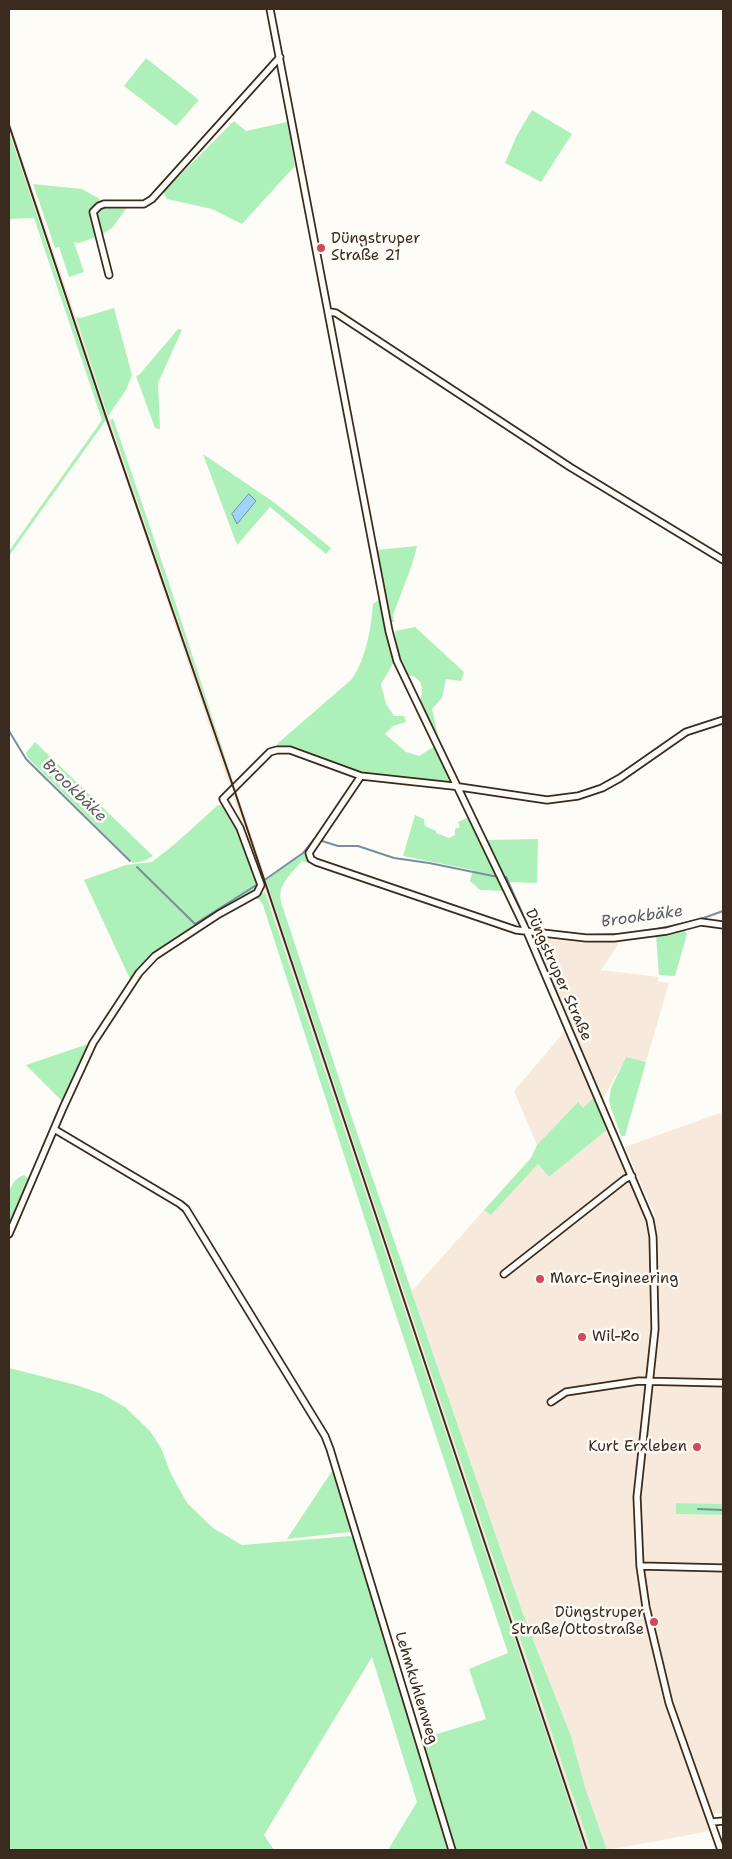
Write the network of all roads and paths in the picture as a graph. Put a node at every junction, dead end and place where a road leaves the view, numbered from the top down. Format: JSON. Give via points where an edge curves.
{"nodes":[{"id":1,"x":270,"y":9,"type":"edge"},
{"id":2,"x":280,"y":57,"type":"junction"},
{"id":3,"x":109,"y":276,"type":"dead end"},
{"id":4,"x":330,"y":312,"type":"junction"},
{"id":5,"x":723,"y":560,"type":"edge"},
{"id":6,"x":723,"y":720,"type":"edge"},
{"id":7,"x":361,"y":776,"type":"junction"},
{"id":8,"x":457,"y":788,"type":"junction"},
{"id":9,"x":723,"y":925,"type":"edge"},
{"id":10,"x":526,"y":932,"type":"junction"},
{"id":11,"x":54,"y":1128,"type":"junction"},
{"id":12,"x":632,"y":1176,"type":"junction"},
{"id":13,"x":9,"y":1234,"type":"edge"},
{"id":14,"x":504,"y":1274,"type":"dead end"},
{"id":15,"x":651,"y":1382,"type":"junction"},
{"id":16,"x":723,"y":1383,"type":"edge"},
{"id":17,"x":551,"y":1402,"type":"dead end"},
{"id":18,"x":640,"y":1566,"type":"junction"},
{"id":19,"x":723,"y":1568,"type":"edge"},
{"id":20,"x":723,"y":1821,"type":"edge"},
{"id":21,"x":712,"y":1822,"type":"junction"},
{"id":22,"x":452,"y":1850,"type":"edge"},
{"id":23,"x":721,"y":1850,"type":"edge"}],
"edges":[{"from":1,"to":2,"type":"street","name":"Düngstruper Straße"},
{"from":2,"to":3,"type":"street","via":[[152,199],[144,204],[104,204],[96,208],[93,212]]},
{"from":2,"to":4,"type":"street","name":"Düngstruper Straße"},
{"from":4,"to":5,"type":"street","via":[[570,467]]},
{"from":4,"to":8,"type":"street","name":"Düngstruper Straße","via":[[397,661]]},
{"from":6,"to":8,"type":"street","via":[[686,732],[614,782],[578,796],[547,800]]},
{"from":7,"to":8,"type":"street"},
{"from":7,"to":10,"type":"street","via":[[313,848],[311,859]]},
{"from":7,"to":11,"type":"street","via":[[290,750],[277,750],[270,752],[223,799],[240,828],[260,890],[149,961],[93,1043]]},
{"from":8,"to":10,"type":"street","name":"Düngstruper Straße"},
{"from":9,"to":10,"type":"street","via":[[701,922],[667,931],[614,938]]},
{"from":10,"to":12,"type":"street","name":"Düngstruper Straße"},
{"from":11,"to":13,"type":"street"},
{"from":11,"to":22,"type":"street","name":"Lehmkuhlenweg","via":[[180,1204],[191,1215],[325,1436]]},
{"from":12,"to":14,"type":"street"},
{"from":12,"to":15,"type":"street","name":"Düngstruper Straße","via":[[650,1220],[652,1237],[655,1329]]},
{"from":15,"to":16,"type":"street"},
{"from":15,"to":17,"type":"street","via":[[566,1392]]},
{"from":15,"to":18,"type":"street","name":"Düngstruper Straße","via":[[637,1497]]},
{"from":18,"to":19,"type":"street"},
{"from":18,"to":21,"type":"street","name":"Düngstruper Straße","via":[[668,1703]]},
{"from":20,"to":21,"type":"street"},
{"from":21,"to":23,"type":"street","name":"Düngstruper Straße"}]}
